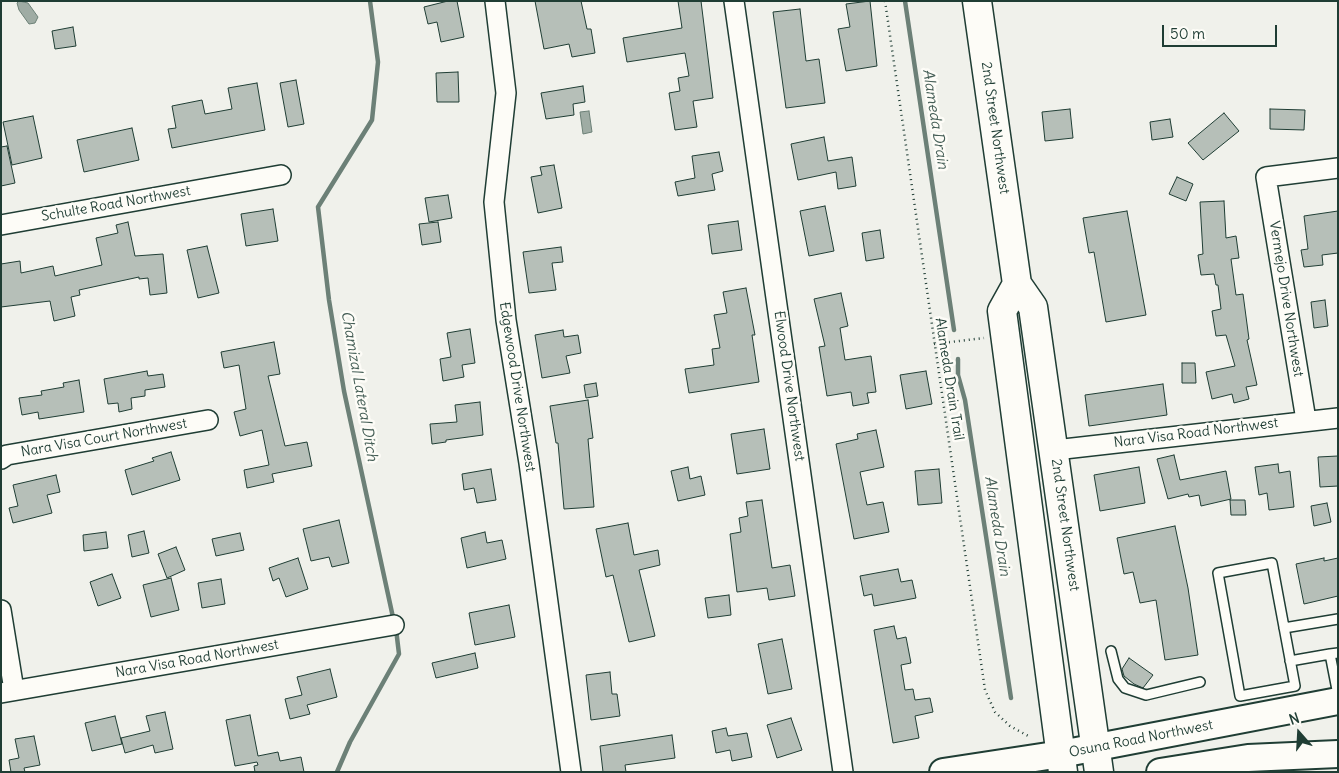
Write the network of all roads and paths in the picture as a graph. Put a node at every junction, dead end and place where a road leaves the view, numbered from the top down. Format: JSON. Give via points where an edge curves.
{"nodes":[{"id":1,"x":495,"y":1,"type":"edge"},
{"id":2,"x":734,"y":1,"type":"edge"},
{"id":3,"x":885,"y":1,"type":"edge"},
{"id":4,"x":977,"y":1,"type":"edge"},
{"id":5,"x":1338,"y":168,"type":"edge"},
{"id":6,"x":281,"y":175,"type":"dead end"},
{"id":7,"x":1,"y":225,"type":"edge"},
{"id":8,"x":1017,"y":284,"type":"junction"},
{"id":9,"x":1005,"y":335,"type":"junction"},
{"id":10,"x":934,"y":344,"type":"junction"},
{"id":11,"x":1338,"y":418,"type":"edge"},
{"id":12,"x":208,"y":420,"type":"dead end"},
{"id":13,"x":1306,"y":420,"type":"junction"},
{"id":14,"x":1055,"y":450,"type":"junction"},
{"id":15,"x":1,"y":459,"type":"edge"},
{"id":16,"x":1,"y":610,"type":"edge"},
{"id":17,"x":1338,"y":618,"type":"edge"},
{"id":18,"x":394,"y":625,"type":"dead end"},
{"id":19,"x":1284,"y":628,"type":"junction"},
{"id":20,"x":1110,"y":651,"type":"dead end"},
{"id":21,"x":1334,"y":654,"type":"edge"},
{"id":22,"x":1290,"y":661,"type":"junction"},
{"id":23,"x":1200,"y":682,"type":"dead end"},
{"id":24,"x":8,"y":692,"type":"edge"},
{"id":25,"x":1338,"y":695,"type":"edge"},
{"id":26,"x":1338,"y":701,"type":"edge"},
{"id":27,"x":1032,"y":738,"type":"dead end"},
{"id":28,"x":1338,"y":754,"type":"edge"},
{"id":29,"x":1097,"y":760,"type":"edge"},
{"id":30,"x":1062,"y":763,"type":"edge"},
{"id":31,"x":571,"y":772,"type":"edge"},
{"id":32,"x":843,"y":772,"type":"edge"},
{"id":33,"x":943,"y":772,"type":"edge"},
{"id":34,"x":1160,"y":772,"type":"edge"}],
"edges":[{"from":1,"to":31,"type":"street","name":"Edgewood Drive Northwest","via":[[506,93],[494,202],[506,320]]},
{"from":2,"to":32,"type":"street","name":"Elwood Drive Northwest"},
{"from":3,"to":10,"type":"path","name":"Alameda Drain Trail"},
{"from":4,"to":8,"type":"main road","name":"2nd Street Northwest"},
{"from":5,"to":13,"type":"street","name":"Vermejo Drive Northwest","via":[[1266,177]]},
{"from":6,"to":7,"type":"street","name":"Schulte Road Northwest"},
{"from":8,"to":9,"type":"main road","via":[[1002,311]]},
{"from":8,"to":14,"type":"main road","name":"2nd Street Northwest","via":[[1033,307]]},
{"from":9,"to":10,"type":"path"},
{"from":9,"to":30,"type":"main road"},
{"from":10,"to":27,"type":"path","name":"Alameda Drain Trail","via":[[985,690],[995,712],[1010,726]]},
{"from":11,"to":13,"type":"street","name":"Nara Visa Road Northwest"},
{"from":12,"to":15,"type":"street","name":"Nara Visa Court Northwest","via":[[7,455]]},
{"from":13,"to":14,"type":"street","name":"Nara Visa Road Northwest"},
{"from":14,"to":29,"type":"main road","name":"2nd Street Northwest"},
{"from":16,"to":24,"type":"street"},
{"from":17,"to":19,"type":"lane"},
{"from":18,"to":24,"type":"street","name":"Nara Visa Road Northwest"},
{"from":19,"to":22,"type":"lane"},
{"from":19,"to":22,"type":"lane","via":[[1272,563],[1218,573],[1240,696],[1295,686]]},
{"from":20,"to":23,"type":"lane","via":[[1118,679],[1126,688],[1146,695]]},
{"from":21,"to":22,"type":"lane"},
{"from":21,"to":25,"type":"lane"},
{"from":26,"to":29,"type":"main road","name":"Osuna Road Northwest"},
{"from":28,"to":34,"type":"main road","via":[[1248,758]]},
{"from":29,"to":30,"type":"main road","name":"Osuna Road Northwest"},
{"from":30,"to":33,"type":"main road","name":"Osuna Road Northwest"}]}
